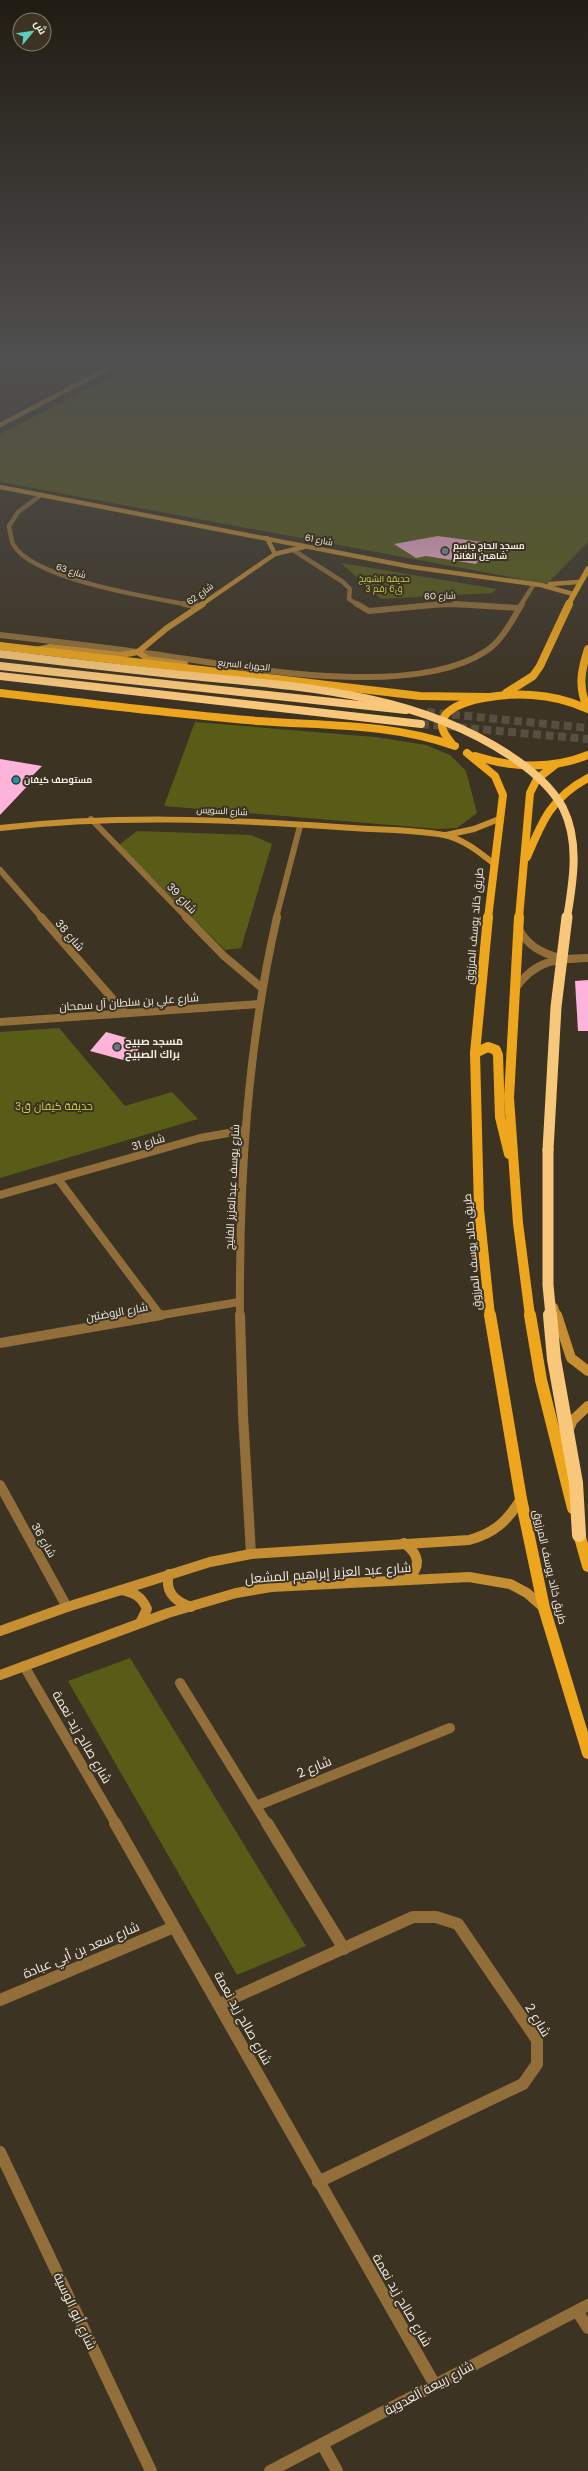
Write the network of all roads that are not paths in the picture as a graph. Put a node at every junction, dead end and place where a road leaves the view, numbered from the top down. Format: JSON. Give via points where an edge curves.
{"nodes":[{"id":1,"x":0,"y":487,"type":"edge"},
{"id":2,"x":41,"y":495,"type":"junction"},
{"id":3,"x":267,"y":538,"type":"junction"},
{"id":4,"x":307,"y":546,"type":"junction"},
{"id":5,"x":293,"y":550,"type":"junction"},
{"id":6,"x":275,"y":554,"type":"junction"},
{"id":7,"x":588,"y":568,"type":"edge"},
{"id":8,"x":579,"y":582,"type":"junction"},
{"id":9,"x":534,"y":584,"type":"junction"},
{"id":10,"x":541,"y":585,"type":"junction"},
{"id":11,"x":573,"y":594,"type":"junction"},
{"id":12,"x":199,"y":606,"type":"junction"},
{"id":13,"x":518,"y":608,"type":"junction"},
{"id":14,"x":0,"y":635,"type":"edge"},
{"id":15,"x":0,"y":646,"type":"edge"},
{"id":16,"x":588,"y":649,"type":"edge"},
{"id":17,"x":36,"y":650,"type":"junction"},
{"id":18,"x":138,"y":652,"type":"junction"},
{"id":19,"x":0,"y":654,"type":"edge"},
{"id":20,"x":0,"y":666,"type":"edge"},
{"id":21,"x":214,"y":673,"type":"junction"},
{"id":22,"x":0,"y":676,"type":"edge"},
{"id":23,"x":0,"y":693,"type":"edge"},
{"id":24,"x":503,"y":695,"type":"junction"},
{"id":25,"x":487,"y":697,"type":"junction"},
{"id":26,"x":587,"y":709,"type":"edge"},
{"id":27,"x":427,"y":712,"type":"tunnel mouth"},
{"id":28,"x":421,"y":724,"type":"tunnel mouth"},
{"id":29,"x":455,"y":746,"type":"junction"},
{"id":30,"x":467,"y":753,"type":"junction"},
{"id":31,"x":588,"y":755,"type":"edge"},
{"id":32,"x":588,"y":759,"type":"edge"},
{"id":33,"x":573,"y":760,"type":"junction"},
{"id":34,"x":556,"y":764,"type":"junction"},
{"id":35,"x":588,"y":778,"type":"edge"},
{"id":36,"x":91,"y":819,"type":"junction"},
{"id":37,"x":499,"y":819,"type":"junction"},
{"id":38,"x":300,"y":826,"type":"junction"},
{"id":39,"x":0,"y":828,"type":"edge"},
{"id":40,"x":444,"y":835,"type":"junction"},
{"id":41,"x":493,"y":863,"type":"junction"},
{"id":42,"x":523,"y":866,"type":"junction"},
{"id":43,"x":0,"y":870,"type":"edge"},
{"id":44,"x":518,"y":927,"type":"junction"},
{"id":45,"x":588,"y":958,"type":"edge"},
{"id":46,"x":564,"y":959,"type":"junction"},
{"id":47,"x":262,"y":988,"type":"junction"},
{"id":48,"x":514,"y":990,"type":"junction"},
{"id":49,"x":259,"y":1004,"type":"junction"},
{"id":50,"x":125,"y":1013,"type":"junction"},
{"id":51,"x":0,"y":1022,"type":"edge"},
{"id":52,"x":475,"y":1053,"type":"junction"},
{"id":53,"x":245,"y":1130,"type":"junction"},
{"id":54,"x":514,"y":1167,"type":"junction"},
{"id":55,"x":58,"y":1179,"type":"junction"},
{"id":56,"x":0,"y":1195,"type":"edge"},
{"id":57,"x":548,"y":1285,"type":"junction"},
{"id":58,"x":238,"y":1302,"type":"junction"},
{"id":59,"x":160,"y":1316,"type":"junction"},
{"id":60,"x":0,"y":1342,"type":"edge"},
{"id":61,"x":588,"y":1371,"type":"edge"},
{"id":62,"x":588,"y":1406,"type":"edge"},
{"id":63,"x":567,"y":1433,"type":"junction"},
{"id":64,"x":0,"y":1485,"type":"edge"},
{"id":65,"x":521,"y":1499,"type":"junction"},
{"id":66,"x":579,"y":1535,"type":"junction"},
{"id":67,"x":404,"y":1544,"type":"junction"},
{"id":68,"x":251,"y":1554,"type":"junction"},
{"id":69,"x":588,"y":1566,"type":"edge"},
{"id":70,"x":170,"y":1574,"type":"junction"},
{"id":71,"x":406,"y":1580,"type":"junction"},
{"id":72,"x":120,"y":1589,"type":"junction"},
{"id":73,"x":67,"y":1607,"type":"junction"},
{"id":74,"x":191,"y":1607,"type":"junction"},
{"id":75,"x":544,"y":1608,"type":"junction"},
{"id":76,"x":140,"y":1623,"type":"junction"},
{"id":77,"x":0,"y":1631,"type":"edge"},
{"id":78,"x":24,"y":1666,"type":"junction"},
{"id":79,"x":0,"y":1675,"type":"edge"},
{"id":80,"x":180,"y":1683,"type":"dead end"},
{"id":81,"x":450,"y":1728,"type":"dead end"},
{"id":82,"x":588,"y":1753,"type":"edge"},
{"id":83,"x":256,"y":1806,"type":"junction"},
{"id":84,"x":174,"y":1927,"type":"junction"},
{"id":85,"x":344,"y":1949,"type":"junction"},
{"id":86,"x":0,"y":2000,"type":"edge"},
{"id":87,"x":220,"y":2004,"type":"junction"},
{"id":88,"x":0,"y":2152,"type":"edge"},
{"id":89,"x":318,"y":2182,"type":"junction"},
{"id":90,"x":582,"y":2308,"type":"edge"},
{"id":91,"x":588,"y":2328,"type":"edge"},
{"id":92,"x":435,"y":2385,"type":"junction"},
{"id":93,"x":322,"y":2444,"type":"junction"},
{"id":94,"x":151,"y":2471,"type":"edge"},
{"id":95,"x":270,"y":2471,"type":"edge"},
{"id":96,"x":337,"y":2471,"type":"edge"}],
"edges":[{"from":1,"to":2,"type":"street","name":"شارع 61"},
{"from":2,"to":3,"type":"street","name":"شارع 61"},
{"from":2,"to":12,"type":"street","name":"شارع 63","via":[[20,510],[9,525],[7,534],[11,545],[23,559],[48,572],[81,583]]},
{"from":3,"to":4,"type":"street","name":"شارع 61"},
{"from":3,"to":6,"type":"street"},
{"from":4,"to":5,"type":"street","name":"شارع 62"},
{"from":4,"to":9,"type":"street","name":"شارع 61","via":[[428,569]]},
{"from":5,"to":6,"type":"street","name":"شارع 62"},
{"from":5,"to":13,"type":"street","name":"شارع 60","via":[[343,582],[350,589],[348,599],[368,611],[443,604]]},
{"from":6,"to":12,"type":"street","name":"شارع 62"},
{"from":7,"to":8,"type":"main road"},
{"from":8,"to":10,"type":"street","name":"شارع 61"},
{"from":8,"to":11,"type":"main road"},
{"from":9,"to":10,"type":"street","name":"شارع 61"},
{"from":9,"to":13,"type":"street"},
{"from":10,"to":11,"type":"street","name":"شارع 61"},
{"from":11,"to":24,"type":"main road","via":[[540,666],[533,676]]},
{"from":12,"to":18,"type":"street","name":"شارع 62"},
{"from":13,"to":18,"type":"street","name":"الجهراء السريع","via":[[498,639],[486,651],[465,663],[413,675],[366,677],[300,672]]},
{"from":14,"to":18,"type":"street","name":"الجهراء السريع"},
{"from":15,"to":17,"type":"main road","name":"الجهراء السريع"},
{"from":16,"to":26,"type":"main road","via":[[579,677],[580,692]]},
{"from":17,"to":18,"type":"street","name":"شارع 62","via":[[50,647],[121,655]]},
{"from":17,"to":21,"type":"main road","name":"الجهراء السريع"},
{"from":18,"to":21,"type":"street","via":[[148,659],[210,668],[214,669]]},
{"from":19,"to":57,"type":"highway","bridge":true,"via":[[304,688],[374,700],[424,716],[481,739],[534,771],[550,787],[566,811],[573,836],[555,1015],[548,1150]]},
{"from":20,"to":27,"type":"highway"},
{"from":21,"to":25,"type":"main road","name":"الجهراء السريع","via":[[311,682],[425,698]]},
{"from":22,"to":28,"type":"highway"},
{"from":23,"to":29,"type":"main road","via":[[236,719],[395,731],[423,735]]},
{"from":24,"to":25,"type":"main road"},
{"from":24,"to":26,"type":"main road","via":[[551,697]]},
{"from":25,"to":29,"type":"main road","via":[[454,709],[445,717],[442,727],[445,737]]},
{"from":29,"to":30,"type":"main road"},
{"from":30,"to":34,"type":"main road","via":[[512,764]]},
{"from":30,"to":37,"type":"main road","name":"طريق خالد يوسف المرزوق","via":[[491,772],[501,784],[503,795]]},
{"from":31,"to":33,"type":"main road"},
{"from":32,"to":33,"type":"main road"},
{"from":33,"to":34,"type":"main road"},
{"from":34,"to":42,"type":"main road","via":[[536,779],[530,789]]},
{"from":35,"to":42,"type":"main road","via":[[565,792],[552,805]]},
{"from":36,"to":38,"type":"street","name":"شارع السويس","via":[[179,818]]},
{"from":36,"to":39,"type":"street","name":"شارع السويس"},
{"from":36,"to":47,"type":"street","name":"39 شارع","via":[[224,956]]},
{"from":37,"to":40,"type":"street","name":"شارع السويس"},
{"from":37,"to":41,"type":"main road","name":"طريق خالد يوسف المرزوق"},
{"from":38,"to":40,"type":"street","name":"شارع السويس"},
{"from":38,"to":47,"type":"street","name":"شارع يوسف عبدالعزيز الفليج","via":[[280,901]]},
{"from":40,"to":41,"type":"street","name":"شارع السويس","via":[[467,843]]},
{"from":41,"to":52,"type":"main road","name":"طريق خالد يوسف المرزوق"},
{"from":42,"to":44,"type":"main road"},
{"from":43,"to":50,"type":"street","name":"شارع 38"},
{"from":44,"to":46,"type":"street","via":[[525,942],[533,949]]},
{"from":44,"to":48,"type":"main road"},
{"from":45,"to":46,"type":"street"},
{"from":46,"to":48,"type":"street","via":[[546,962],[530,969]]},
{"from":47,"to":49,"type":"street","name":"شارع يوسف عبدالعزيز الفليج"},
{"from":48,"to":54,"type":"main road","via":[[509,1098]]},
{"from":49,"to":50,"type":"street","name":"شارع علي بن سلطان آل سمحان"},
{"from":49,"to":53,"type":"street","name":"شارع يوسف عبدالعزيز الفليج"},
{"from":50,"to":51,"type":"street","name":"شارع علي بن سلطان آل سمحان"},
{"from":52,"to":54,"type":"main road","via":[[486,1047],[496,1050],[496,1104],[500,1130]]},
{"from":52,"to":65,"type":"main road","name":"طريق خالد يوسف المرزوق","via":[[482,1231],[500,1384]]},
{"from":53,"to":55,"type":"street","name":"شارع 31","via":[[200,1138]]},
{"from":53,"to":58,"type":"street","name":"شارع يوسف عبدالعزيز الفليج"},
{"from":54,"to":66,"type":"main road","via":[[524,1276],[541,1380]]},
{"from":55,"to":56,"type":"street","name":"شارع 31"},
{"from":55,"to":59,"type":"street"},
{"from":57,"to":61,"type":"street","via":[[572,1358]]},
{"from":57,"to":63,"type":"highway","via":[[554,1359]]},
{"from":58,"to":59,"type":"street","name":"شارع الروضتين"},
{"from":58,"to":68,"type":"street","name":"شارع يوسف عبدالعزيز الفليج","via":[[241,1408]]},
{"from":59,"to":60,"type":"street","name":"شارع الروضتين"},
{"from":62,"to":63,"type":"street","via":[[573,1420]]},
{"from":63,"to":66,"type":"highway","via":[[576,1483]]},
{"from":64,"to":73,"type":"street","name":"شارع 36"},
{"from":65,"to":67,"type":"street","name":"شارع عبد العزيز إبراهيم المشعل","via":[[507,1522],[487,1535],[469,1540]]},
{"from":65,"to":75,"type":"main road","name":"طريق خالد يوسف المرزوق"},
{"from":66,"to":69,"type":"main road"},
{"from":67,"to":68,"type":"street","name":"شارع عبد العزيز إبراهيم المشعل"},
{"from":67,"to":71,"type":"street","via":[[413,1549],[418,1557],[416,1570]]},
{"from":68,"to":70,"type":"street","name":"شارع عبد العزيز إبراهيم المشعل","via":[[210,1562]]},
{"from":70,"to":72,"type":"street","name":"شارع عبد العزيز إبراهيم المشعل"},
{"from":70,"to":74,"type":"street","via":[[167,1581],[170,1594],[175,1600]]},
{"from":71,"to":74,"type":"street","name":"شارع عبد العزيز إبراهيم المشعل","via":[[271,1588],[241,1592]]},
{"from":71,"to":75,"type":"street","name":"شارع عبد العزيز إبراهيم المشعل","via":[[469,1577],[490,1579],[510,1584],[527,1593]]},
{"from":72,"to":73,"type":"street","name":"شارع عبد العزيز إبراهيم المشعل"},
{"from":72,"to":76,"type":"street","via":[[138,1595],[144,1601],[147,1609]]},
{"from":73,"to":77,"type":"street","name":"شارع عبد العزيز إبراهيم المشعل"},
{"from":74,"to":76,"type":"street","name":"شارع عبد العزيز إبراهيم المشعل"},
{"from":75,"to":82,"type":"main road","name":"طريق خالد يوسف المرزوق"},
{"from":76,"to":78,"type":"street","name":"شارع عبد العزيز إبراهيم المشعل"},
{"from":78,"to":79,"type":"street","name":"شارع عبد العزيز إبراهيم المشعل"},
{"from":78,"to":84,"type":"street","name":"شارع صالح زيد نعمة","via":[[120,1829]]},
{"from":80,"to":83,"type":"street"},
{"from":81,"to":83,"type":"street","name":"شارع 2"},
{"from":83,"to":85,"type":"street"},
{"from":84,"to":86,"type":"street","name":"شارع سعد بن أبي عبادة"},
{"from":84,"to":87,"type":"street","name":"شارع صالح زيد نعمة"},
{"from":85,"to":87,"type":"street","name":"شارع 2"},
{"from":85,"to":89,"type":"street","name":"شارع 2","via":[[413,1917],[442,1917],[458,1924],[537,2040],[540,2056],[535,2071],[523,2084]]},
{"from":87,"to":89,"type":"street","name":"شارع صالح زيد نعمة"},
{"from":88,"to":94,"type":"street","name":"شارع أبو الوسية"},
{"from":89,"to":92,"type":"street","name":"شارع صالح زيد نعمة"},
{"from":90,"to":91,"type":"street"},
{"from":90,"to":92,"type":"street","name":"شارع ربيعة آلعدوية"},
{"from":92,"to":93,"type":"street","name":"شارع ربيعة آلعدوية"},
{"from":93,"to":95,"type":"street","name":"شارع ربيعة آلعدوية"},
{"from":93,"to":96,"type":"street"}]}
